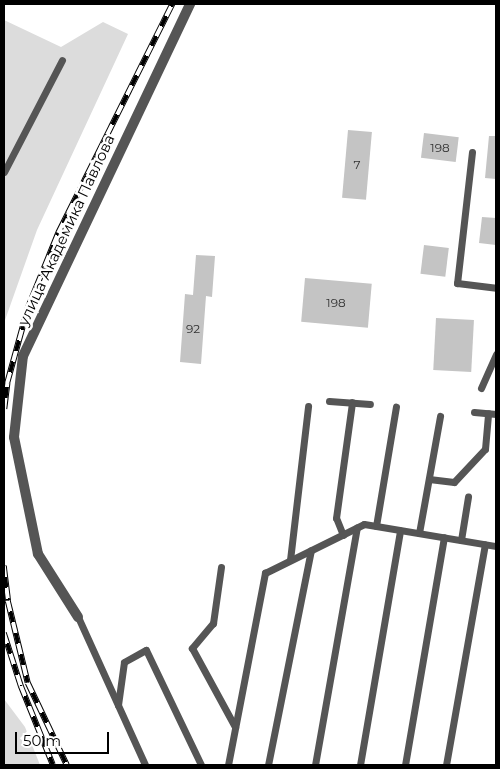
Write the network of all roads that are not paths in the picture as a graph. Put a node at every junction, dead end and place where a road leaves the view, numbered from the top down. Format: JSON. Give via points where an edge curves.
{"nodes":[{"id":1,"x":190,"y":4,"type":"edge"},
{"id":2,"x":62,"y":60,"type":"dead end"},
{"id":3,"x":472,"y":152,"type":"dead end"},
{"id":4,"x":4,"y":172,"type":"edge"},
{"id":5,"x":496,"y":288,"type":"edge"},
{"id":6,"x":496,"y":354,"type":"edge"},
{"id":7,"x":481,"y":388,"type":"dead end"},
{"id":8,"x":329,"y":401,"type":"dead end"},
{"id":9,"x":352,"y":402,"type":"junction"},
{"id":10,"x":370,"y":404,"type":"dead end"},
{"id":11,"x":308,"y":406,"type":"dead end"},
{"id":12,"x":396,"y":407,"type":"dead end"},
{"id":13,"x":474,"y":412,"type":"dead end"},
{"id":14,"x":492,"y":413,"type":"edge"},
{"id":15,"x":440,"y":416,"type":"dead end"},
{"id":16,"x":429,"y":479,"type":"junction"},
{"id":17,"x":468,"y":497,"type":"dead end"},
{"id":18,"x":376,"y":526,"type":"junction"},
{"id":19,"x":357,"y":528,"type":"junction"},
{"id":20,"x":400,"y":530,"type":"junction"},
{"id":21,"x":419,"y":533,"type":"junction"},
{"id":22,"x":343,"y":535,"type":"junction"},
{"id":23,"x":444,"y":537,"type":"junction"},
{"id":24,"x":461,"y":540,"type":"junction"},
{"id":25,"x":485,"y":544,"type":"junction"},
{"id":26,"x":496,"y":546,"type":"edge"},
{"id":27,"x":311,"y":550,"type":"junction"},
{"id":28,"x":290,"y":560,"type":"junction"},
{"id":29,"x":221,"y":567,"type":"dead end"},
{"id":30,"x":78,"y":617,"type":"joint"},
{"id":31,"x":118,"y":705,"type":"junction"},
{"id":32,"x":235,"y":728,"type":"junction"},
{"id":33,"x":145,"y":765,"type":"edge"},
{"id":34,"x":201,"y":765,"type":"edge"},
{"id":35,"x":228,"y":765,"type":"edge"},
{"id":36,"x":268,"y":765,"type":"edge"},
{"id":37,"x":315,"y":765,"type":"edge"},
{"id":38,"x":360,"y":765,"type":"edge"},
{"id":39,"x":405,"y":765,"type":"edge"},
{"id":40,"x":446,"y":765,"type":"edge"}],
"edges":[{"from":1,"to":30,"type":"street","name":"улица Академика Павлова","via":[[24,356],[14,437],[38,554]]},
{"from":2,"to":4,"type":"lane"},
{"from":3,"to":5,"type":"lane","via":[[457,283]]},
{"from":6,"to":7,"type":"lane"},
{"from":8,"to":9,"type":"lane"},
{"from":9,"to":10,"type":"lane"},
{"from":9,"to":22,"type":"lane","via":[[336,518]]},
{"from":11,"to":28,"type":"lane"},
{"from":12,"to":18,"type":"lane"},
{"from":13,"to":14,"type":"lane"},
{"from":14,"to":16,"type":"lane","via":[[485,449],[454,482]]},
{"from":15,"to":16,"type":"lane"},
{"from":16,"to":21,"type":"lane"},
{"from":17,"to":24,"type":"lane"},
{"from":18,"to":19,"type":"lane","via":[[364,524]]},
{"from":18,"to":20,"type":"lane"},
{"from":19,"to":22,"type":"lane"},
{"from":19,"to":37,"type":"lane"},
{"from":20,"to":21,"type":"lane"},
{"from":20,"to":38,"type":"lane"},
{"from":21,"to":23,"type":"lane"},
{"from":22,"to":27,"type":"lane"},
{"from":23,"to":24,"type":"lane"},
{"from":23,"to":39,"type":"lane"},
{"from":24,"to":25,"type":"lane"},
{"from":25,"to":26,"type":"lane"},
{"from":25,"to":40,"type":"lane"},
{"from":27,"to":28,"type":"lane"},
{"from":27,"to":36,"type":"lane"},
{"from":28,"to":32,"type":"lane","via":[[265,573]]},
{"from":29,"to":32,"type":"lane","via":[[213,623],[192,648]]},
{"from":30,"to":31,"type":"lane"},
{"from":31,"to":33,"type":"lane"},
{"from":31,"to":34,"type":"lane","via":[[124,662],[146,650]]},
{"from":32,"to":35,"type":"lane"}]}
